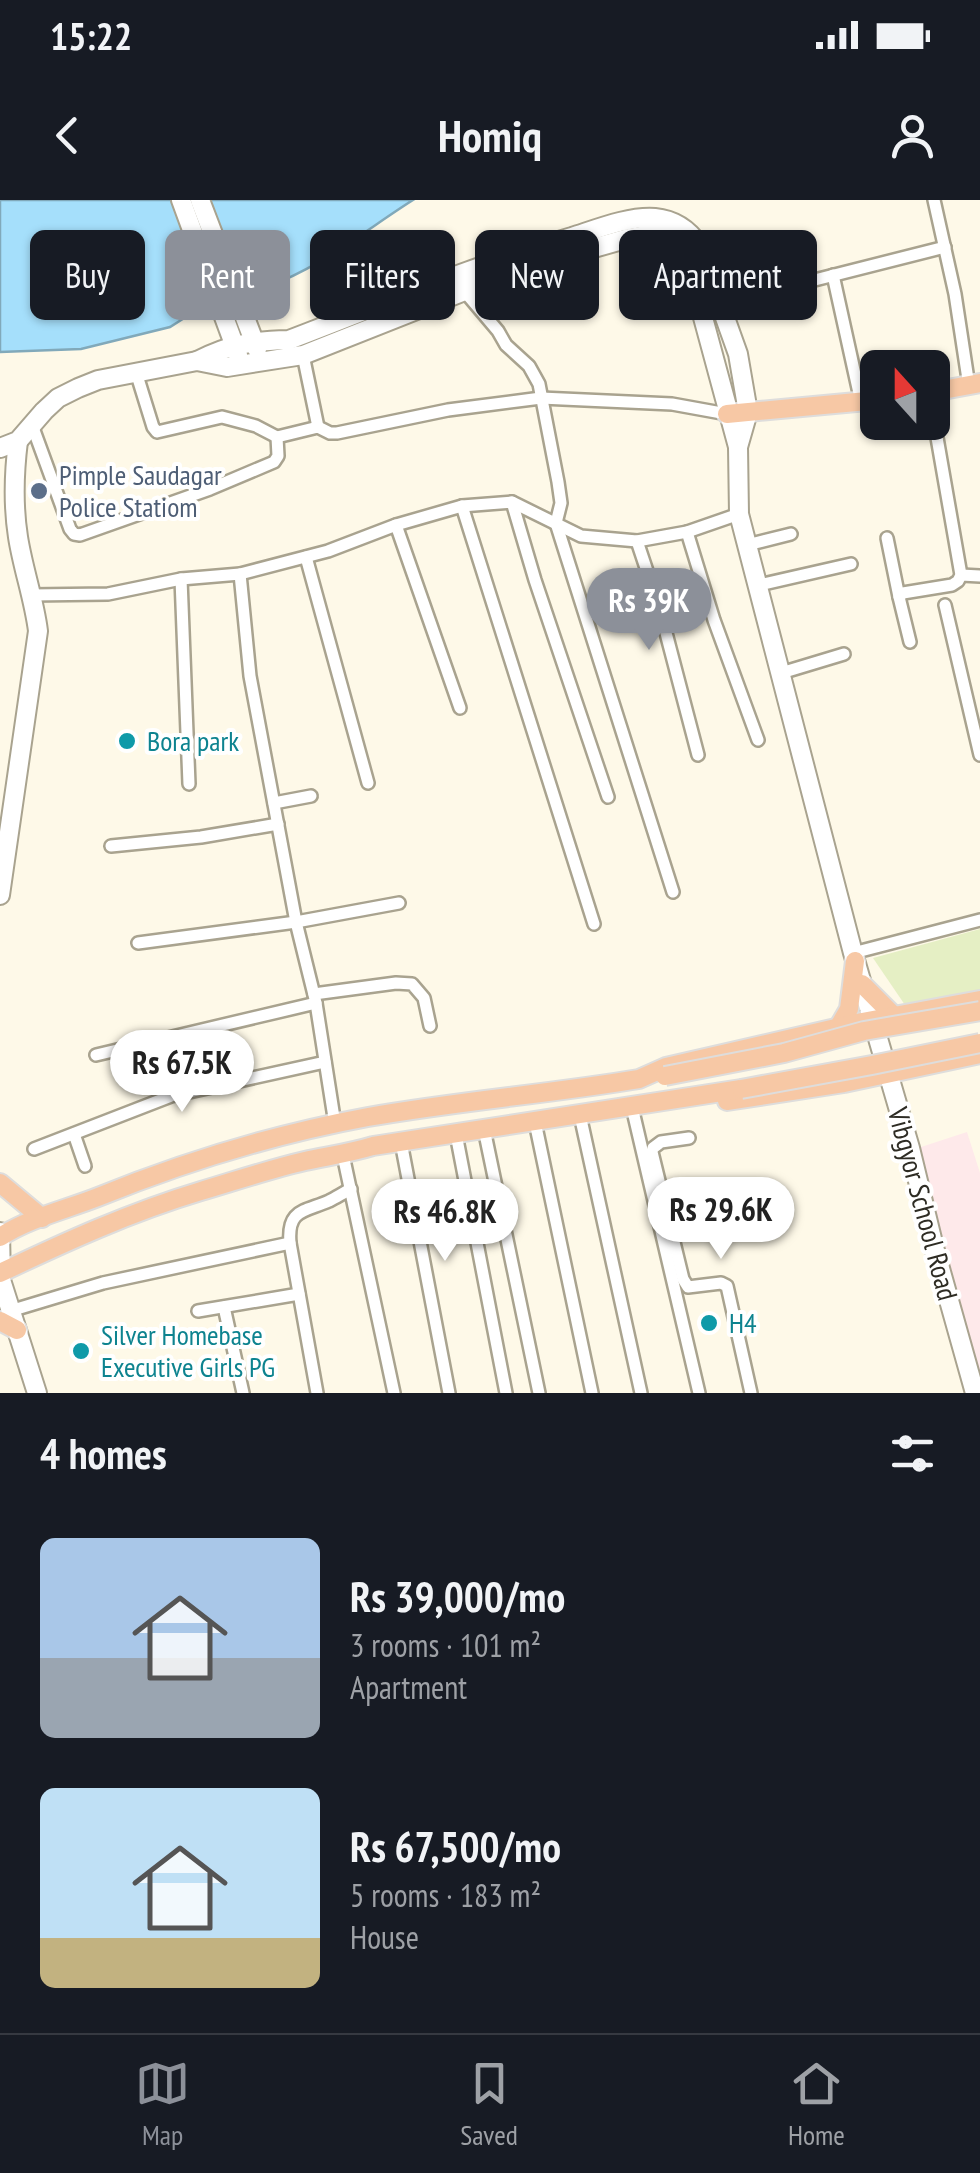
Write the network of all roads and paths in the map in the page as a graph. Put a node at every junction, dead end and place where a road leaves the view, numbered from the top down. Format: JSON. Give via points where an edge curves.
{"nodes":[{"id":1,"x":181,"y":200,"type":"edge"},
{"id":2,"x":200,"y":200,"type":"edge"},
{"id":3,"x":934,"y":200,"type":"edge"},
{"id":4,"x":195,"y":230,"type":"edge"},
{"id":5,"x":209,"y":230,"type":"edge"},
{"id":6,"x":686,"y":230,"type":"edge"},
{"id":7,"x":945,"y":247,"type":"junction"},
{"id":8,"x":833,"y":275,"type":"junction"},
{"id":9,"x":817,"y":279,"type":"edge"},
{"id":10,"x":459,"y":284,"type":"junction"},
{"id":11,"x":236,"y":320,"type":"edge"},
{"id":12,"x":726,"y":320,"type":"edge"},
{"id":13,"x":245,"y":344,"type":"junction"},
{"id":14,"x":303,"y":355,"type":"junction"},
{"id":15,"x":197,"y":362,"type":"junction"},
{"id":16,"x":261,"y":362,"type":"junction"},
{"id":17,"x":241,"y":365,"type":"junction"},
{"id":18,"x":860,"y":367,"type":"edge"},
{"id":19,"x":136,"y":372,"type":"junction"},
{"id":20,"x":974,"y":385,"type":"edge"},
{"id":21,"x":541,"y":398,"type":"junction"},
{"id":22,"x":860,"y":402,"type":"edge"},
{"id":23,"x":748,"y":412,"type":"junction"},
{"id":24,"x":727,"y":414,"type":"junction"},
{"id":25,"x":32,"y":425,"type":"junction"},
{"id":26,"x":318,"y":427,"type":"junction"},
{"id":27,"x":0,"y":434,"type":"edge"},
{"id":28,"x":277,"y":438,"type":"junction"},
{"id":29,"x":937,"y":440,"type":"edge"},
{"id":30,"x":9,"y":445,"type":"edge"},
{"id":31,"x":738,"y":447,"type":"junction"},
{"id":32,"x":512,"y":502,"type":"junction"},
{"id":33,"x":462,"y":506,"type":"junction"},
{"id":34,"x":739,"y":514,"type":"junction"},
{"id":35,"x":556,"y":523,"type":"junction"},
{"id":36,"x":396,"y":525,"type":"junction"},
{"id":37,"x":688,"y":532,"type":"junction"},
{"id":38,"x":790,"y":534,"type":"dead end"},
{"id":39,"x":887,"y":538,"type":"dead end"},
{"id":40,"x":637,"y":541,"type":"junction"},
{"id":41,"x":748,"y":545,"type":"junction"},
{"id":42,"x":306,"y":557,"type":"junction"},
{"id":43,"x":852,"y":564,"type":"dead end"},
{"id":44,"x":240,"y":574,"type":"junction"},
{"id":45,"x":961,"y":575,"type":"junction"},
{"id":46,"x":980,"y":576,"type":"edge"},
{"id":47,"x":181,"y":579,"type":"junction"},
{"id":48,"x":759,"y":586,"type":"junction"},
{"id":49,"x":31,"y":595,"type":"junction"},
{"id":50,"x":899,"y":597,"type":"junction"},
{"id":51,"x":945,"y":605,"type":"dead end"},
{"id":52,"x":910,"y":642,"type":"dead end"},
{"id":53,"x":844,"y":654,"type":"dead end"},
{"id":54,"x":781,"y":673,"type":"junction"},
{"id":55,"x":460,"y":708,"type":"dead end"},
{"id":56,"x":758,"y":740,"type":"dead end"},
{"id":57,"x":698,"y":755,"type":"dead end"},
{"id":58,"x":980,"y":755,"type":"edge"},
{"id":59,"x":368,"y":782,"type":"dead end"},
{"id":60,"x":190,"y":784,"type":"dead end"},
{"id":61,"x":311,"y":796,"type":"dead end"},
{"id":62,"x":608,"y":798,"type":"dead end"},
{"id":63,"x":274,"y":802,"type":"junction"},
{"id":64,"x":278,"y":824,"type":"junction"},
{"id":65,"x":111,"y":846,"type":"dead end"},
{"id":66,"x":673,"y":892,"type":"dead end"},
{"id":67,"x":0,"y":895,"type":"edge"},
{"id":68,"x":399,"y":903,"type":"dead end"},
{"id":69,"x":980,"y":920,"type":"edge"},
{"id":70,"x":296,"y":922,"type":"junction"},
{"id":71,"x":594,"y":924,"type":"dead end"},
{"id":72,"x":138,"y":943,"type":"dead end"},
{"id":73,"x":854,"y":957,"type":"junction"},
{"id":74,"x":862,"y":984,"type":"junction"},
{"id":75,"x":315,"y":999,"type":"junction"},
{"id":76,"x":980,"y":1000,"type":"edge"},
{"id":77,"x":980,"y":1010,"type":"edge"},
{"id":78,"x":894,"y":1016,"type":"junction"},
{"id":79,"x":874,"y":1020,"type":"junction"},
{"id":80,"x":430,"y":1026,"type":"dead end"},
{"id":81,"x":838,"y":1028,"type":"junction"},
{"id":82,"x":980,"y":1043,"type":"edge"},
{"id":83,"x":980,"y":1054,"type":"edge"},
{"id":84,"x":96,"y":1056,"type":"dead end"},
{"id":85,"x":325,"y":1062,"type":"junction"},
{"id":86,"x":888,"y":1074,"type":"junction"},
{"id":87,"x":639,"y":1079,"type":"junction"},
{"id":88,"x":638,"y":1106,"type":"junction"},
{"id":89,"x":580,"y":1116,"type":"junction"},
{"id":90,"x":535,"y":1122,"type":"junction"},
{"id":91,"x":335,"y":1124,"type":"junction"},
{"id":92,"x":484,"y":1130,"type":"junction"},
{"id":93,"x":74,"y":1134,"type":"junction"},
{"id":94,"x":456,"y":1134,"type":"junction"},
{"id":95,"x":689,"y":1138,"type":"dead end"},
{"id":96,"x":401,"y":1142,"type":"junction"},
{"id":97,"x":34,"y":1149,"type":"dead end"},
{"id":98,"x":343,"y":1155,"type":"junction"},
{"id":99,"x":85,"y":1166,"type":"dead end"},
{"id":100,"x":0,"y":1182,"type":"edge"},
{"id":101,"x":351,"y":1189,"type":"junction"},
{"id":102,"x":42,"y":1218,"type":"junction"},
{"id":103,"x":0,"y":1235,"type":"edge"},
{"id":104,"x":290,"y":1243,"type":"junction"},
{"id":105,"x":1,"y":1276,"type":"edge"},
{"id":106,"x":299,"y":1294,"type":"junction"},
{"id":107,"x":224,"y":1307,"type":"junction"},
{"id":108,"x":198,"y":1312,"type":"dead end"},
{"id":109,"x":9,"y":1321,"type":"edge"},
{"id":110,"x":37,"y":1393,"type":"edge"},
{"id":111,"x":242,"y":1393,"type":"edge"},
{"id":112,"x":317,"y":1393,"type":"edge"},
{"id":113,"x":394,"y":1393,"type":"edge"},
{"id":114,"x":449,"y":1393,"type":"edge"},
{"id":115,"x":506,"y":1393,"type":"edge"},
{"id":116,"x":539,"y":1393,"type":"edge"},
{"id":117,"x":592,"y":1393,"type":"edge"},
{"id":118,"x":641,"y":1393,"type":"edge"},
{"id":119,"x":698,"y":1393,"type":"edge"},
{"id":120,"x":751,"y":1393,"type":"edge"},
{"id":121,"x":975,"y":1393,"type":"edge"}],
"edges":[{"from":1,"to":4,"type":"main road"},
{"from":2,"to":5,"type":"main road"},
{"from":3,"to":7,"type":"street"},
{"from":6,"to":10,"type":"main road","via":[[650,217],[515,254]]},
{"from":7,"to":8,"type":"street"},
{"from":7,"to":20,"type":"street"},
{"from":8,"to":9,"type":"street"},
{"from":8,"to":18,"type":"street"},
{"from":10,"to":13,"type":"main road","via":[[289,340]]},
{"from":10,"to":14,"type":"main road"},
{"from":10,"to":21,"type":"street","via":[[529,366]]},
{"from":10,"to":24,"type":"main road","via":[[629,238],[672,240],[688,262]]},
{"from":11,"to":13,"type":"main road"},
{"from":12,"to":23,"type":"main road"},
{"from":13,"to":15,"type":"main road"},
{"from":13,"to":16,"type":"main road"},
{"from":13,"to":17,"type":"main road"},
{"from":14,"to":16,"type":"main road"},
{"from":14,"to":26,"type":"street"},
{"from":15,"to":17,"type":"main road"},
{"from":15,"to":19,"type":"main road"},
{"from":16,"to":17,"type":"main road"},
{"from":19,"to":25,"type":"main road","via":[[58,398]]},
{"from":19,"to":28,"type":"street","via":[[158,432],[222,417]]},
{"from":21,"to":24,"type":"street"},
{"from":21,"to":26,"type":"street","via":[[337,433]]},
{"from":21,"to":35,"type":"street","via":[[561,503]]},
{"from":22,"to":23,"type":"main road"},
{"from":23,"to":24,"type":"main road"},
{"from":23,"to":31,"type":"main road"},
{"from":24,"to":31,"type":"main road"},
{"from":25,"to":28,"type":"street","via":[[74,534],[274,462]]},
{"from":25,"to":30,"type":"main road"},
{"from":26,"to":28,"type":"street"},
{"from":27,"to":30,"type":"main road"},
{"from":29,"to":45,"type":"street"},
{"from":30,"to":49,"type":"main road"},
{"from":31,"to":34,"type":"main road","name":"Vibgyor School Road"},
{"from":32,"to":33,"type":"street"},
{"from":32,"to":35,"type":"street"},
{"from":32,"to":62,"type":"street"},
{"from":33,"to":36,"type":"street"},
{"from":33,"to":71,"type":"street"},
{"from":34,"to":37,"type":"street"},
{"from":34,"to":41,"type":"main road","name":"Vibgyor School Road"},
{"from":35,"to":40,"type":"street","via":[[581,536]]},
{"from":35,"to":66,"type":"street"},
{"from":36,"to":42,"type":"street"},
{"from":36,"to":55,"type":"street"},
{"from":37,"to":40,"type":"street"},
{"from":37,"to":56,"type":"street"},
{"from":38,"to":41,"type":"street"},
{"from":39,"to":50,"type":"street"},
{"from":40,"to":57,"type":"street"},
{"from":41,"to":48,"type":"main road","name":"Vibgyor School Road"},
{"from":42,"to":44,"type":"street"},
{"from":42,"to":59,"type":"street"},
{"from":43,"to":48,"type":"street"},
{"from":44,"to":47,"type":"street"},
{"from":44,"to":63,"type":"street","via":[[250,676]]},
{"from":45,"to":46,"type":"street"},
{"from":45,"to":50,"type":"street","via":[[952,584]]},
{"from":47,"to":49,"type":"street","via":[[108,594]]},
{"from":47,"to":60,"type":"street"},
{"from":48,"to":54,"type":"main road","name":"Vibgyor School Road"},
{"from":49,"to":67,"type":"main road","via":[[38,631]]},
{"from":50,"to":52,"type":"street"},
{"from":51,"to":58,"type":"street"},
{"from":53,"to":54,"type":"street"},
{"from":54,"to":73,"type":"main road","name":"Vibgyor School Road"},
{"from":61,"to":63,"type":"street"},
{"from":63,"to":64,"type":"street"},
{"from":64,"to":65,"type":"street"},
{"from":64,"to":70,"type":"street"},
{"from":68,"to":70,"type":"street"},
{"from":69,"to":73,"type":"street"},
{"from":70,"to":72,"type":"street"},
{"from":70,"to":75,"type":"street"},
{"from":73,"to":74,"type":"main road","name":"Vibgyor School Road"},
{"from":73,"to":81,"type":"main road","via":[[849,1009]]},
{"from":74,"to":78,"type":"main road"},
{"from":74,"to":79,"type":"main road","name":"Vibgyor School Road"},
{"from":75,"to":80,"type":"street","via":[[412,984],[424,998]]},
{"from":75,"to":84,"type":"street"},
{"from":75,"to":85,"type":"street"},
{"from":76,"to":78,"type":"main road"},
{"from":77,"to":87,"type":"main road","bridge":true},
{"from":78,"to":79,"type":"main road"},
{"from":79,"to":81,"type":"main road"},
{"from":79,"to":86,"type":"main road","name":"Vibgyor School Road"},
{"from":81,"to":87,"type":"main road"},
{"from":82,"to":88,"type":"main road","bridge":true},
{"from":83,"to":86,"type":"main road"},
{"from":85,"to":91,"type":"street"},
{"from":85,"to":93,"type":"street","via":[[171,1096]]},
{"from":86,"to":88,"type":"main road","via":[[665,1111]]},
{"from":86,"to":121,"type":"main road","name":"Vibgyor School Road"},
{"from":87,"to":91,"type":"main road"},
{"from":88,"to":89,"type":"main road"},
{"from":88,"to":119,"type":"street"},
{"from":89,"to":90,"type":"main road"},
{"from":89,"to":118,"type":"street"},
{"from":90,"to":92,"type":"main road"},
{"from":90,"to":117,"type":"street"},
{"from":91,"to":102,"type":"main road","via":[[188,1164]]},
{"from":92,"to":94,"type":"main road"},
{"from":92,"to":116,"type":"street"},
{"from":93,"to":97,"type":"street"},
{"from":93,"to":99,"type":"street"},
{"from":94,"to":96,"type":"main road"},
{"from":94,"to":115,"type":"street"},
{"from":95,"to":120,"type":"street","via":[[656,1144],[652,1152],[683,1279],[688,1287],[727,1286]]},
{"from":96,"to":98,"type":"main road"},
{"from":96,"to":114,"type":"street"},
{"from":98,"to":101,"type":"street"},
{"from":98,"to":105,"type":"main road","via":[[197,1192],[67,1241]]},
{"from":100,"to":102,"type":"main road"},
{"from":101,"to":104,"type":"street","via":[[294,1216]]},
{"from":101,"to":113,"type":"street"},
{"from":102,"to":103,"type":"main road"},
{"from":103,"to":105,"type":"main road"},
{"from":104,"to":106,"type":"street"},
{"from":104,"to":109,"type":"street","via":[[103,1283]]},
{"from":105,"to":109,"type":"main road"},
{"from":106,"to":107,"type":"street"},
{"from":106,"to":112,"type":"street"},
{"from":107,"to":108,"type":"street"},
{"from":107,"to":111,"type":"street"},
{"from":109,"to":110,"type":"main road"}]}
